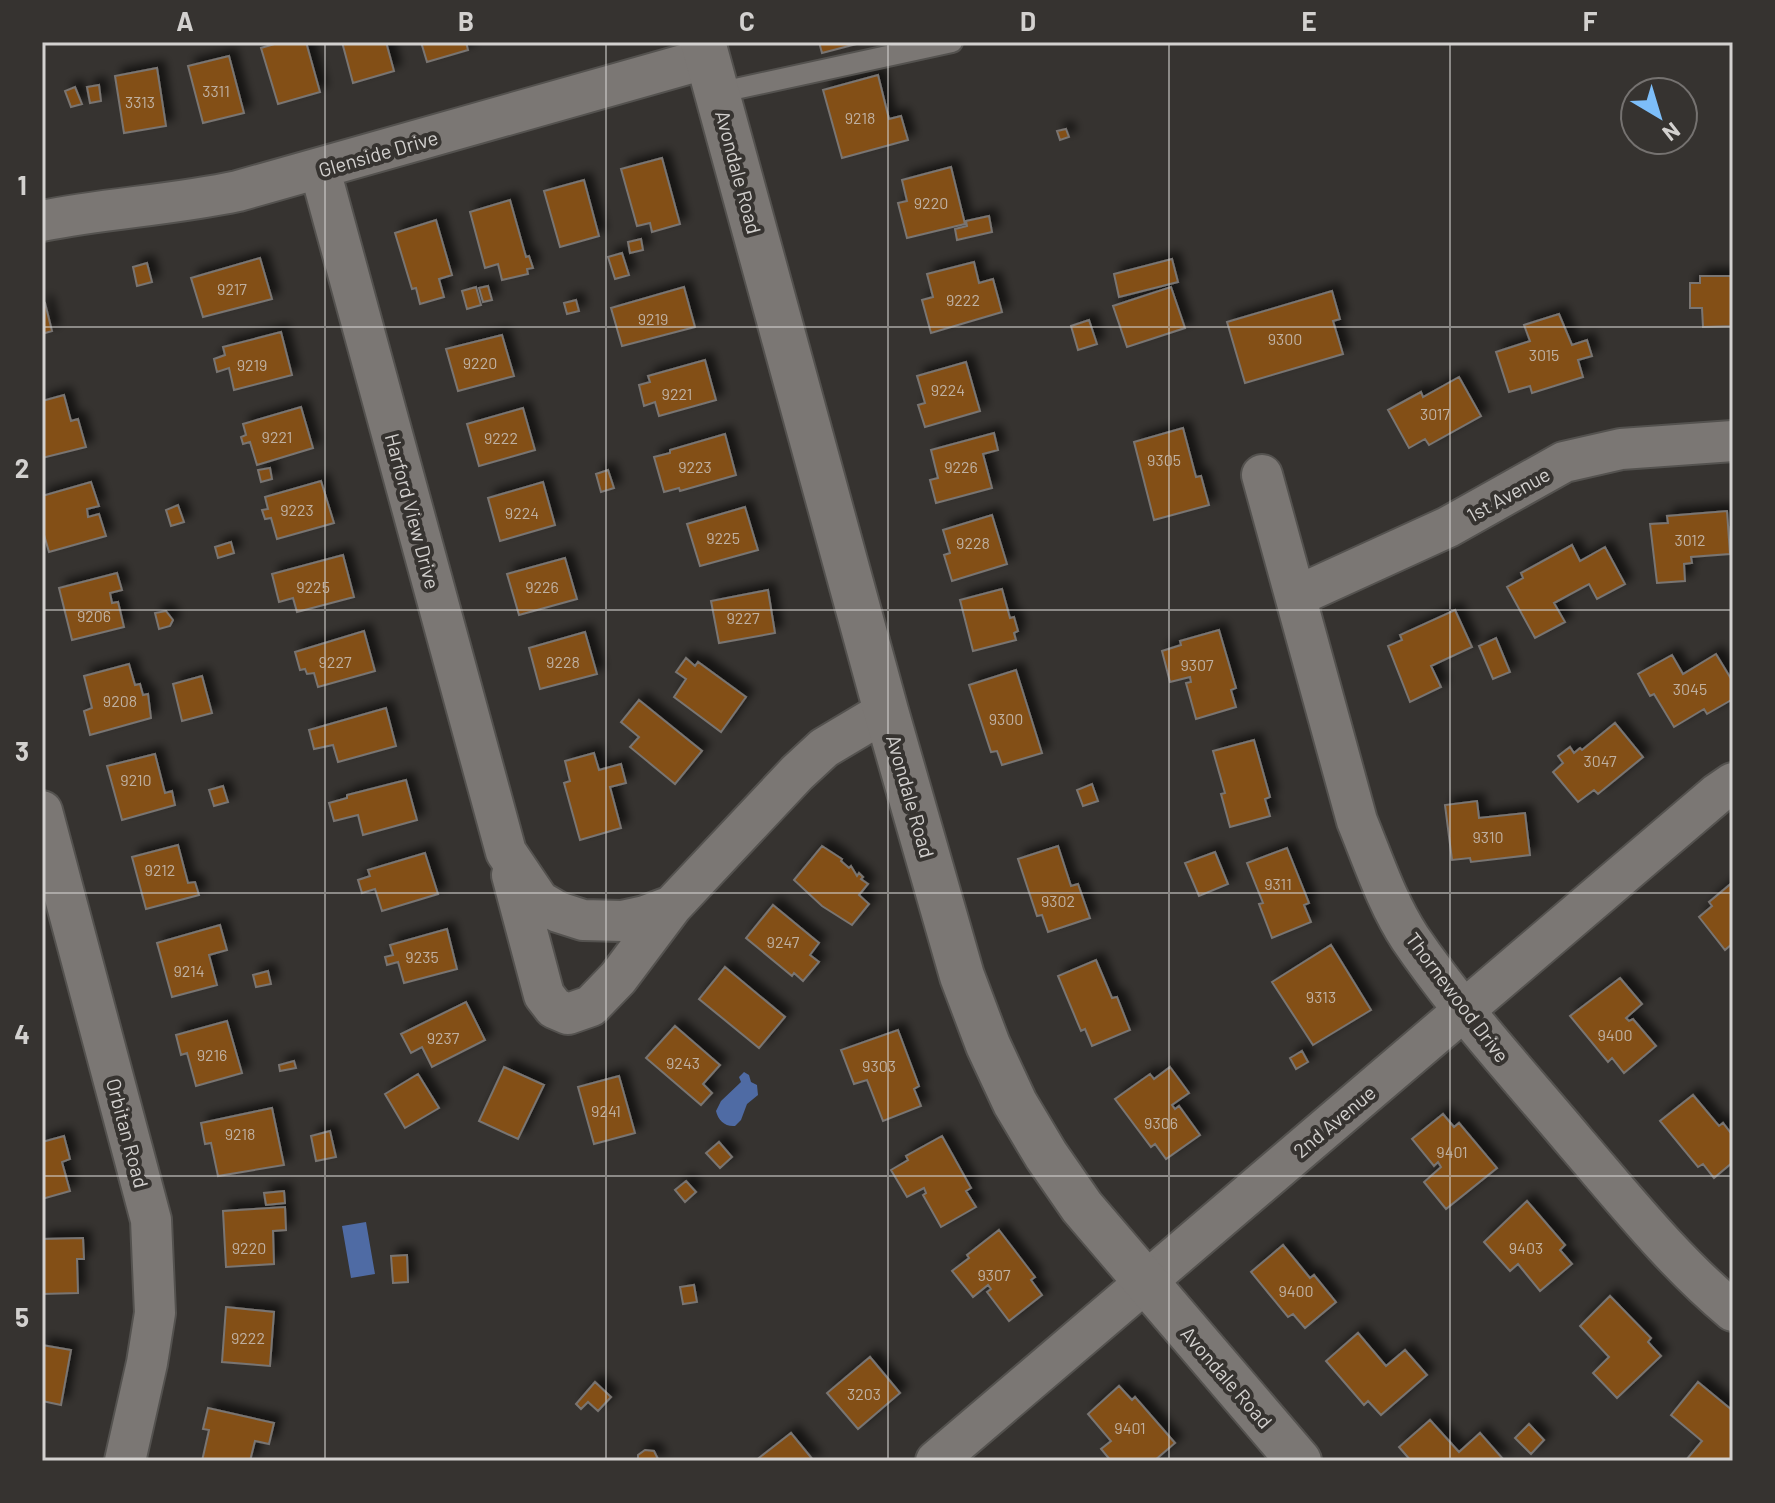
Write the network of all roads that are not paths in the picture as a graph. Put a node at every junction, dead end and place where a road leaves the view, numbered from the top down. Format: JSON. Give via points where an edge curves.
{"nodes":[{"id":1,"x":952,"y":42,"type":"edge"},
{"id":2,"x":709,"y":64,"type":"edge"},
{"id":3,"x":320,"y":170,"type":"junction"},
{"id":4,"x":42,"y":221,"type":"edge"},
{"id":5,"x":1733,"y":441,"type":"edge"},
{"id":6,"x":1262,"y":475,"type":"dead end"},
{"id":7,"x":1297,"y":596,"type":"junction"},
{"id":8,"x":886,"y":711,"type":"junction"},
{"id":9,"x":1733,"y":783,"type":"edge"},
{"id":10,"x":42,"y":811,"type":"edge"},
{"id":11,"x":506,"y":852,"type":"junction"},
{"id":12,"x":672,"y":906,"type":"junction"},
{"id":13,"x":1464,"y":1010,"type":"junction"},
{"id":14,"x":1145,"y":1282,"type":"junction"},
{"id":15,"x":1733,"y":1311,"type":"edge"},
{"id":16,"x":125,"y":1461,"type":"edge"},
{"id":17,"x":936,"y":1461,"type":"edge"},
{"id":18,"x":1299,"y":1461,"type":"edge"}],
"edges":[{"from":1,"to":2,"type":"lane"},
{"from":2,"to":3,"type":"street","name":"Glenside Drive"},
{"from":2,"to":8,"type":"street","name":"Avondale Road"},
{"from":3,"to":4,"type":"street","name":"Glenside Drive","via":[[184,202]]},
{"from":3,"to":11,"type":"street","name":"Harford View Drive"},
{"from":5,"to":7,"type":"street","name":"1st Avenue","via":[[1621,449],[1564,462],[1448,527]]},
{"from":6,"to":7,"type":"street","name":"Thornewood Drive"},
{"from":7,"to":13,"type":"street","name":"Thornewood Drive","via":[[1357,821],[1409,936]]},
{"from":8,"to":12,"type":"street","name":"Harford View Drive","via":[[815,756]]},
{"from":8,"to":14,"type":"street","name":"Avondale Road","via":[[962,976],[988,1045],[1046,1155]]},
{"from":9,"to":13,"type":"street","name":"2nd Avenue"},
{"from":10,"to":16,"type":"street","name":"Orbitan Road","via":[[151,1220],[155,1313]]},
{"from":11,"to":12,"type":"street","name":"Harford View Drive","via":[[539,901],[558,912],[600,923]]},
{"from":11,"to":12,"type":"street","name":"Harford View Drive","via":[[544,995],[568,1014],[591,1006],[618,978]]},
{"from":13,"to":14,"type":"street","name":"2nd Avenue"},
{"from":13,"to":15,"type":"street","name":"Thornewood Drive","via":[[1661,1240]]},
{"from":14,"to":17,"type":"street","name":"2nd Avenue"},
{"from":14,"to":18,"type":"street","name":"Avondale Road"}]}
